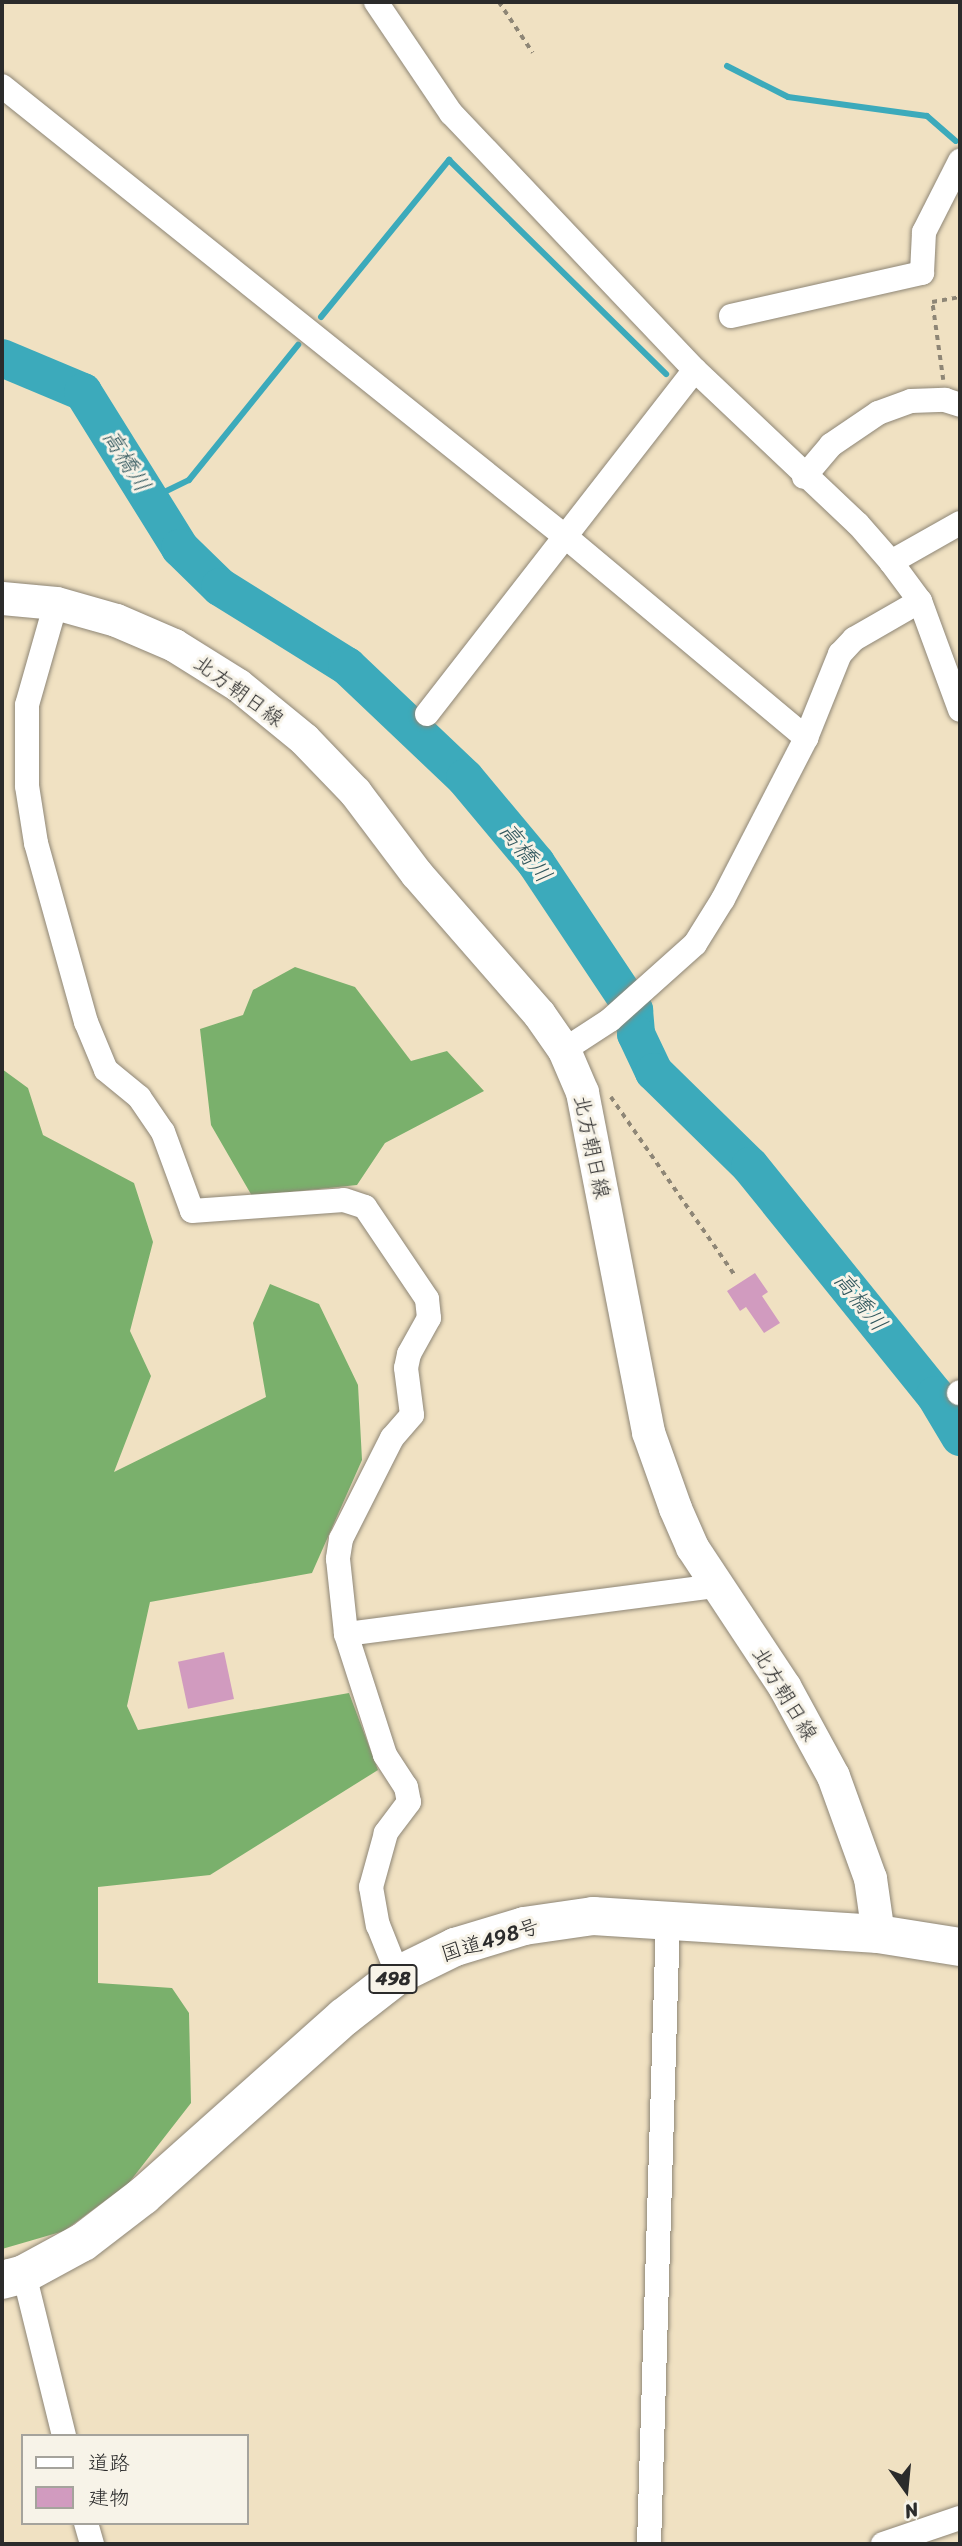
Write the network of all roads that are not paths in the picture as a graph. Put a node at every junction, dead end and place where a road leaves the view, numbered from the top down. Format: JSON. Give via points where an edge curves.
{"nodes":[{"id":1,"x":385,"y":5,"type":"edge"},
{"id":2,"x":2,"y":86,"type":"edge"},
{"id":3,"x":960,"y":161,"type":"edge"},
{"id":4,"x":732,"y":316,"type":"dead end"},
{"id":5,"x":695,"y":370,"type":"junction"},
{"id":6,"x":953,"y":402,"type":"edge"},
{"id":7,"x":804,"y":477,"type":"junction"},
{"id":8,"x":960,"y":523,"type":"edge"},
{"id":9,"x":567,"y":538,"type":"junction"},
{"id":10,"x":891,"y":562,"type":"junction"},
{"id":11,"x":2,"y":598,"type":"edge"},
{"id":12,"x":920,"y":601,"type":"junction"},
{"id":13,"x":56,"y":603,"type":"junction"},
{"id":14,"x":960,"y":710,"type":"edge"},
{"id":15,"x":428,"y":714,"type":"dead end"},
{"id":16,"x":806,"y":738,"type":"junction"},
{"id":17,"x":564,"y":1050,"type":"junction"},
{"id":18,"x":716,"y":1586,"type":"junction"},
{"id":19,"x":346,"y":1634,"type":"junction"},
{"id":20,"x":668,"y":1920,"type":"junction"},
{"id":21,"x":878,"y":1934,"type":"junction"},
{"id":22,"x":960,"y":1947,"type":"edge"},
{"id":23,"x":398,"y":1975,"type":"junction"},
{"id":24,"x":9,"y":2274,"type":"edge"},
{"id":25,"x":63,"y":2434,"type":"edge"},
{"id":26,"x":960,"y":2518,"type":"edge"},
{"id":27,"x":87,"y":2525,"type":"edge"},
{"id":28,"x":92,"y":2544,"type":"edge"},
{"id":29,"x":649,"y":2544,"type":"edge"},
{"id":30,"x":883,"y":2544,"type":"edge"}],
"edges":[{"from":1,"to":5,"type":"street","via":[[451,113]]},
{"from":2,"to":9,"type":"street"},
{"from":3,"to":4,"type":"street","via":[[924,232],[922,273]]},
{"from":5,"to":7,"type":"street"},
{"from":5,"to":9,"type":"street"},
{"from":6,"to":7,"type":"street","via":[[911,401],[878,413],[831,445]]},
{"from":7,"to":10,"type":"street","via":[[858,524]]},
{"from":8,"to":10,"type":"street"},
{"from":9,"to":15,"type":"street"},
{"from":9,"to":16,"type":"street"},
{"from":10,"to":12,"type":"street"},
{"from":11,"to":13,"type":"main road","name":"北方朝日線"},
{"from":12,"to":14,"type":"street"},
{"from":12,"to":16,"type":"street","via":[[855,639],[840,654]]},
{"from":13,"to":17,"type":"main road","name":"北方朝日線","via":[[116,620],[174,645],[238,685],[304,739],[355,792],[416,873],[539,1014]]},
{"from":13,"to":19,"type":"street","via":[[27,705],[27,786],[36,843],[86,1022],[106,1070],[139,1097],[163,1132],[192,1211],[344,1200],[365,1207],[427,1299],[429,1318],[406,1368],[412,1415],[392,1438],[341,1539],[338,1559]]},
{"from":16,"to":17,"type":"street","via":[[695,944],[610,1020]]},
{"from":17,"to":18,"type":"main road","name":"北方朝日線","via":[[584,1105],[648,1432],[675,1508]]},
{"from":18,"to":19,"type":"street"},
{"from":18,"to":21,"type":"main road","name":"北方朝日線","via":[[784,1686],[833,1776],[870,1878]]},
{"from":19,"to":23,"type":"street","via":[[385,1755],[406,1787],[410,1802],[386,1833],[371,1887],[378,1925]]},
{"from":20,"to":21,"type":"highway","name":"国道498号","number":"498"},
{"from":20,"to":23,"type":"highway","name":"国道498号","number":"498","via":[[593,1916],[524,1926],[455,1947]]},
{"from":20,"to":29,"type":"street"},
{"from":21,"to":22,"type":"highway","name":"国道498号","number":"498"},
{"from":23,"to":24,"type":"highway","name":"国道498号","number":"498","via":[[143,2196],[83,2242]]},
{"from":24,"to":25,"type":"street"},
{"from":26,"to":30,"type":"street"},
{"from":27,"to":28,"type":"street"}]}
